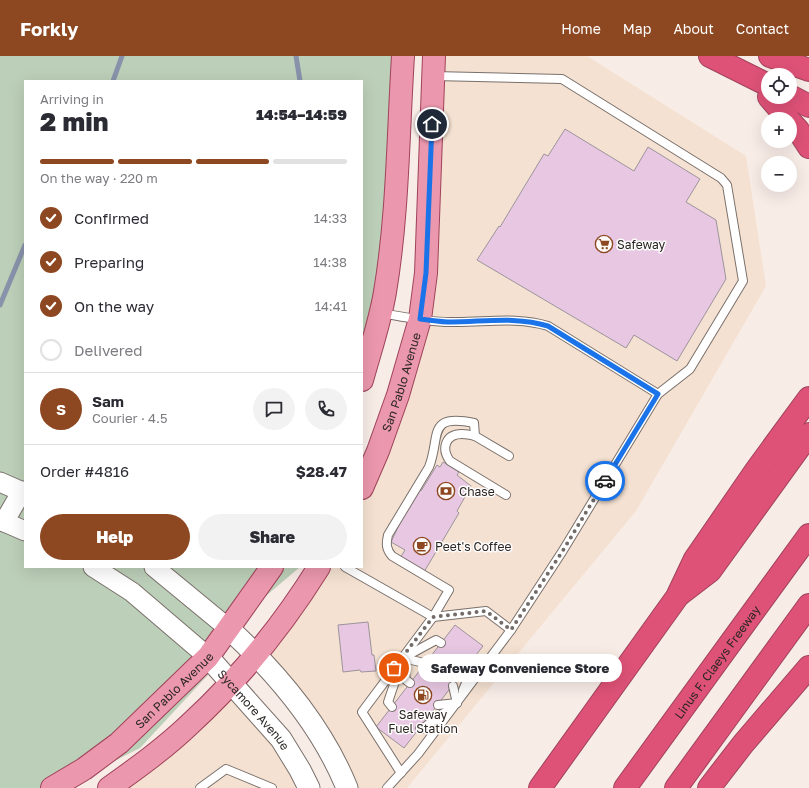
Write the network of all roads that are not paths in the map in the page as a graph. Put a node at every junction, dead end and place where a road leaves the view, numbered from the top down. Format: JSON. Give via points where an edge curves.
{"nodes":[{"id":1,"x":403,"y":56,"type":"edge"},
{"id":2,"x":710,"y":56,"type":"edge"},
{"id":3,"x":770,"y":56,"type":"edge"},
{"id":4,"x":434,"y":66,"type":"edge"},
{"id":5,"x":809,"y":70,"type":"edge"},
{"id":6,"x":760,"y":81,"type":"edge"},
{"id":7,"x":797,"y":100,"type":"edge"},
{"id":8,"x":774,"y":104,"type":"edge"},
{"id":9,"x":809,"y":106,"type":"edge"},
{"id":10,"x":782,"y":112,"type":"edge"},
{"id":11,"x":797,"y":129,"type":"edge"},
{"id":12,"x":809,"y":147,"type":"edge"},
{"id":13,"x":380,"y":313,"type":"junction"},
{"id":14,"x":420,"y":319,"type":"junction"},
{"id":15,"x":363,"y":376,"type":"edge"},
{"id":16,"x":658,"y":394,"type":"junction"},
{"id":17,"x":809,"y":398,"type":"edge"},
{"id":18,"x":809,"y":434,"type":"edge"},
{"id":19,"x":476,"y":436,"type":"junction"},
{"id":20,"x":509,"y":456,"type":"dead end"},
{"id":21,"x":0,"y":482,"type":"edge"},
{"id":22,"x":363,"y":486,"type":"edge"},
{"id":23,"x":24,"y":492,"type":"edge"},
{"id":24,"x":506,"y":495,"type":"dead end"},
{"id":25,"x":2,"y":521,"type":"edge"},
{"id":26,"x":24,"y":531,"type":"edge"},
{"id":27,"x":809,"y":535,"type":"edge"},
{"id":28,"x":94,"y":568,"type":"edge"},
{"id":29,"x":155,"y":568,"type":"edge"},
{"id":30,"x":271,"y":568,"type":"edge"},
{"id":31,"x":318,"y":568,"type":"edge"},
{"id":32,"x":347,"y":568,"type":"edge"},
{"id":33,"x":677,"y":597,"type":"junction"},
{"id":34,"x":809,"y":606,"type":"edge"},
{"id":35,"x":433,"y":617,"type":"junction"},
{"id":36,"x":228,"y":628,"type":"junction"},
{"id":37,"x":511,"y":630,"type":"junction"},
{"id":38,"x":441,"y":643,"type":"dead end"},
{"id":39,"x":256,"y":654,"type":"junction"},
{"id":40,"x":208,"y":657,"type":"junction"},
{"id":41,"x":403,"y":658,"type":"junction"},
{"id":42,"x":469,"y":664,"type":"dead end"},
{"id":43,"x":425,"y":665,"type":"dead end"},
{"id":44,"x":809,"y":668,"type":"edge"},
{"id":45,"x":231,"y":683,"type":"junction"},
{"id":46,"x":410,"y":683,"type":"dead end"},
{"id":47,"x":453,"y":686,"type":"dead end"},
{"id":48,"x":457,"y":703,"type":"junction"},
{"id":49,"x":438,"y":705,"type":"dead end"},
{"id":50,"x":392,"y":707,"type":"dead end"},
{"id":51,"x":420,"y":728,"type":"dead end"},
{"id":52,"x":401,"y":773,"type":"junction"},
{"id":53,"x":52,"y":788,"type":"edge"},
{"id":54,"x":109,"y":788,"type":"edge"},
{"id":55,"x":200,"y":788,"type":"edge"},
{"id":56,"x":272,"y":788,"type":"edge"},
{"id":57,"x":309,"y":788,"type":"edge"},
{"id":58,"x":347,"y":788,"type":"edge"},
{"id":59,"x":387,"y":788,"type":"edge"},
{"id":60,"x":540,"y":788,"type":"edge"},
{"id":61,"x":625,"y":788,"type":"edge"},
{"id":62,"x":676,"y":788,"type":"edge"},
{"id":63,"x":709,"y":788,"type":"edge"}],
"edges":[{"from":1,"to":13,"type":"main road","via":[[392,246]]},
{"from":2,"to":6,"type":"highway"},
{"from":3,"to":5,"type":"highway"},
{"from":4,"to":14,"type":"main road","name":"San Pablo Avenue","via":[[426,273]]},
{"from":4,"to":16,"type":"lane","via":[[562,79],[721,178],[727,185],[743,281],[690,369]]},
{"from":7,"to":9,"type":"highway"},
{"from":8,"to":10,"type":"highway"},
{"from":11,"to":12,"type":"highway"},
{"from":13,"to":14,"type":"lane"},
{"from":13,"to":15,"type":"main road"},
{"from":14,"to":16,"type":"lane","via":[[449,322],[519,321],[548,326]]},
{"from":14,"to":22,"type":"main road","name":"San Pablo Avenue","via":[[398,394]]},
{"from":16,"to":37,"type":"lane","via":[[562,552]]},
{"from":17,"to":33,"type":"highway","via":[[696,559]]},
{"from":18,"to":33,"type":"highway","via":[[710,571]]},
{"from":19,"to":20,"type":"lane"},
{"from":19,"to":24,"type":"lane","via":[[454,435],[444,450],[446,456],[450,461]]},
{"from":19,"to":35,"type":"lane","via":[[474,423],[452,420],[443,424],[437,431],[429,467],[386,542],[387,550],[392,556],[449,590]]},
{"from":21,"to":23,"type":"street"},
{"from":23,"to":25,"type":"street"},
{"from":25,"to":26,"type":"street"},
{"from":27,"to":61,"type":"highway","name":"Linus F. Claeys Freeway"},
{"from":28,"to":40,"type":"street","name":"Sycamore Avenue","via":[[132,592]]},
{"from":29,"to":36,"type":"street"},
{"from":30,"to":36,"type":"main road","name":"San Pablo Avenue"},
{"from":31,"to":39,"type":"main road","via":[[280,625]]},
{"from":32,"to":35,"type":"lane"},
{"from":33,"to":60,"type":"highway"},
{"from":34,"to":62,"type":"highway"},
{"from":35,"to":37,"type":"lane","via":[[486,611]]},
{"from":35,"to":41,"type":"lane"},
{"from":36,"to":39,"type":"main road"},
{"from":36,"to":40,"type":"main road","name":"San Pablo Avenue"},
{"from":37,"to":48,"type":"lane"},
{"from":38,"to":41,"type":"lane","via":[[436,640]]},
{"from":39,"to":45,"type":"main road"},
{"from":39,"to":58,"type":"main road","via":[[293,696],[325,742]]},
{"from":40,"to":45,"type":"main road","name":"Sycamore Avenue"},
{"from":40,"to":53,"type":"main road","name":"San Pablo Avenue","via":[[119,743],[84,770]]},
{"from":41,"to":43,"type":"lane"},
{"from":41,"to":46,"type":"lane","via":[[406,680]]},
{"from":41,"to":50,"type":"lane","via":[[388,702]]},
{"from":41,"to":52,"type":"lane","via":[[362,712]]},
{"from":42,"to":48,"type":"lane","via":[[472,669]]},
{"from":44,"to":63,"type":"highway","via":[[743,744]]},
{"from":45,"to":54,"type":"main road","via":[[191,724]]},
{"from":45,"to":57,"type":"main road","name":"Sycamore Avenue","via":[[282,739]]},
{"from":47,"to":48,"type":"lane"},
{"from":48,"to":49,"type":"lane"},
{"from":48,"to":51,"type":"lane"},
{"from":48,"to":52,"type":"lane"},
{"from":52,"to":59,"type":"lane"},
{"from":55,"to":56,"type":"lane","via":[[226,770]]}]}
